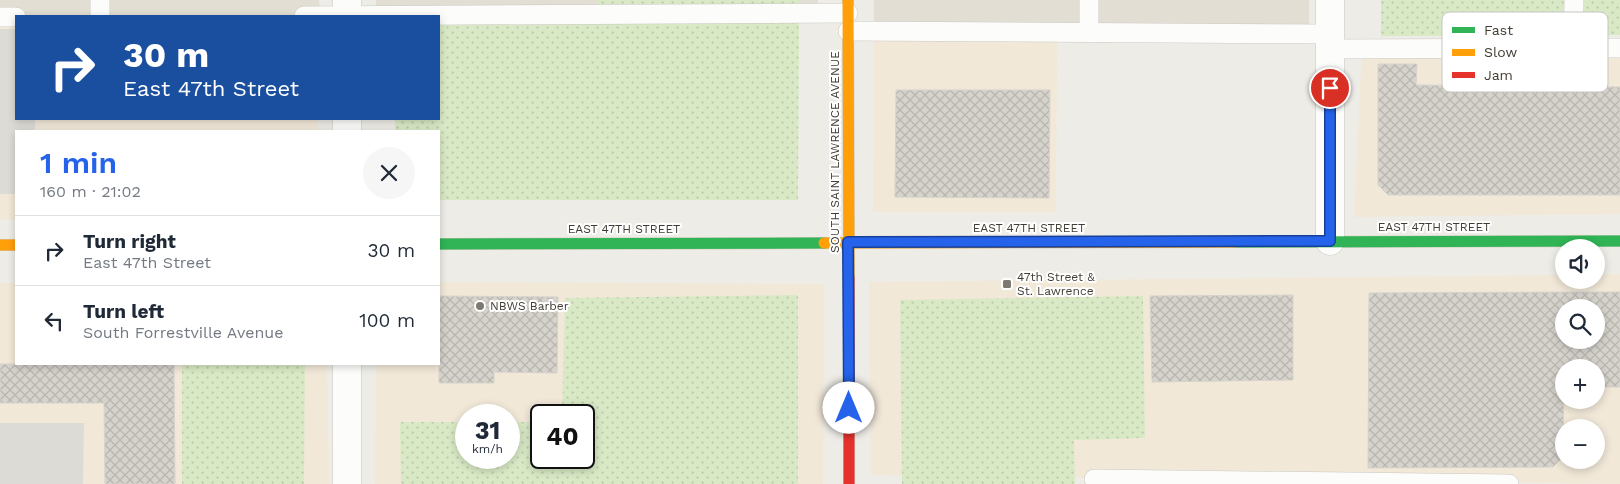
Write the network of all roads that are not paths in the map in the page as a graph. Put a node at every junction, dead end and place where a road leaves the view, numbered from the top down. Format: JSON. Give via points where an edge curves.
{"nodes":[{"id":1,"x":100,"y":0,"type":"edge"},
{"id":2,"x":347,"y":0,"type":"edge"},
{"id":3,"x":1089,"y":0,"type":"edge"},
{"id":4,"x":1330,"y":0,"type":"edge"},
{"id":5,"x":589,"y":7,"type":"edge"},
{"id":6,"x":100,"y":15,"type":"edge"},
{"id":7,"x":347,"y":15,"type":"edge"},
{"id":8,"x":374,"y":15,"type":"edge"},
{"id":9,"x":848,"y":15,"type":"edge"},
{"id":10,"x":0,"y":17,"type":"edge"},
{"id":11,"x":15,"y":17,"type":"edge"},
{"id":12,"x":1089,"y":33,"type":"junction"},
{"id":13,"x":1330,"y":41,"type":"junction"},
{"id":14,"x":1442,"y":45,"type":"edge"},
{"id":15,"x":1330,"y":241,"type":"junction"},
{"id":16,"x":1620,"y":241,"type":"edge"},
{"id":17,"x":848,"y":242,"type":"junction"},
{"id":18,"x":440,"y":244,"type":"edge"},
{"id":19,"x":0,"y":245,"type":"edge"},
{"id":20,"x":15,"y":245,"type":"edge"},
{"id":21,"x":347,"y":365,"type":"edge"},
{"id":22,"x":1094,"y":479,"type":"dead end"},
{"id":23,"x":347,"y":484,"type":"edge"},
{"id":24,"x":849,"y":484,"type":"edge"},
{"id":25,"x":1509,"y":484,"type":"edge"}],
"edges":[{"from":1,"to":6,"type":"lane"},
{"from":2,"to":7,"type":"street"},
{"from":3,"to":12,"type":"lane"},
{"from":4,"to":13,"type":"street"},
{"from":5,"to":8,"type":"lane"},
{"from":5,"to":9,"type":"lane"},
{"from":9,"to":12,"type":"lane"},
{"from":9,"to":17,"type":"main road","name":"SOUTH SAINT LAWRENCE AVENUE"},
{"from":10,"to":11,"type":"lane"},
{"from":12,"to":13,"type":"lane"},
{"from":13,"to":14,"type":"lane"},
{"from":13,"to":15,"type":"street"},
{"from":15,"to":16,"type":"main road","name":"EAST 47TH STREET"},
{"from":15,"to":17,"type":"main road","name":"EAST 47TH STREET"},
{"from":17,"to":18,"type":"main road","name":"EAST 47TH STREET"},
{"from":17,"to":24,"type":"main road","name":"SOUTH SAINT LAWRENCE AVENUE"},
{"from":19,"to":20,"type":"main road"},
{"from":21,"to":23,"type":"street"},
{"from":22,"to":25,"type":"lane"}]}
